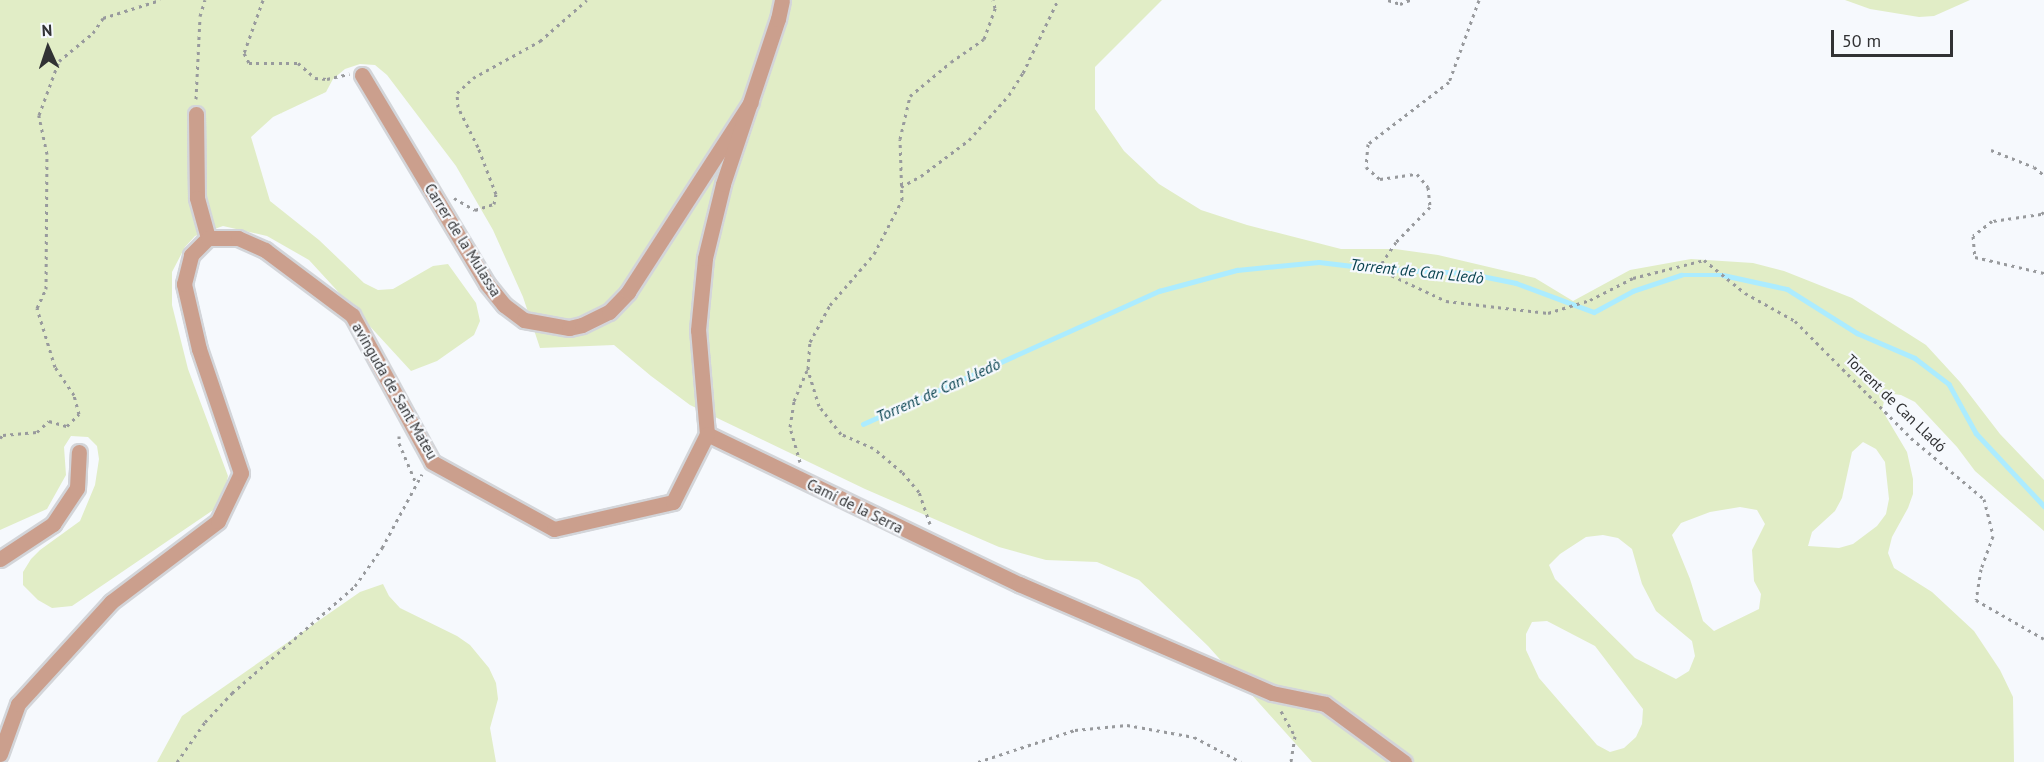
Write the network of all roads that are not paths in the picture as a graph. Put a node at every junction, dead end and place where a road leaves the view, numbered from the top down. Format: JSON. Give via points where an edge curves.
{"nodes":[{"id":1,"x":782,"y":0,"type":"edge"},
{"id":2,"x":362,"y":75,"type":"road end"},
{"id":3,"x":751,"y":102,"type":"junction"},
{"id":4,"x":196,"y":114,"type":"road end"},
{"id":5,"x":208,"y":238,"type":"junction"},
{"id":6,"x":707,"y":434,"type":"junction"},
{"id":7,"x":79,"y":452,"type":"dead end"},
{"id":8,"x":0,"y":559,"type":"edge"},
{"id":9,"x":0,"y":754,"type":"edge"},
{"id":10,"x":1404,"y":762,"type":"edge"}],
"edges":[{"from":1,"to":3,"type":"street"},
{"from":2,"to":3,"type":"street","name":"Carrer de la Mulassa","via":[[487,284],[515,315],[554,327],[582,325],[609,312],[619,302]]},
{"from":3,"to":6,"type":"street","via":[[723,184],[705,258],[698,330]]},
{"from":4,"to":5,"type":"street","via":[[197,198]]},
{"from":5,"to":6,"type":"street","name":"avinguda de Sant Mateu","via":[[238,238],[265,250],[352,315],[432,462],[554,529],[673,502]]},
{"from":5,"to":9,"type":"street","via":[[191,255],[184,284],[199,349],[241,474],[218,521],[111,602],[18,704]]},
{"from":6,"to":10,"type":"street","name":"Camí de la Serra","via":[[947,551],[1272,693],[1325,704]]},
{"from":7,"to":8,"type":"street","via":[[77,488],[53,524]]}]}
